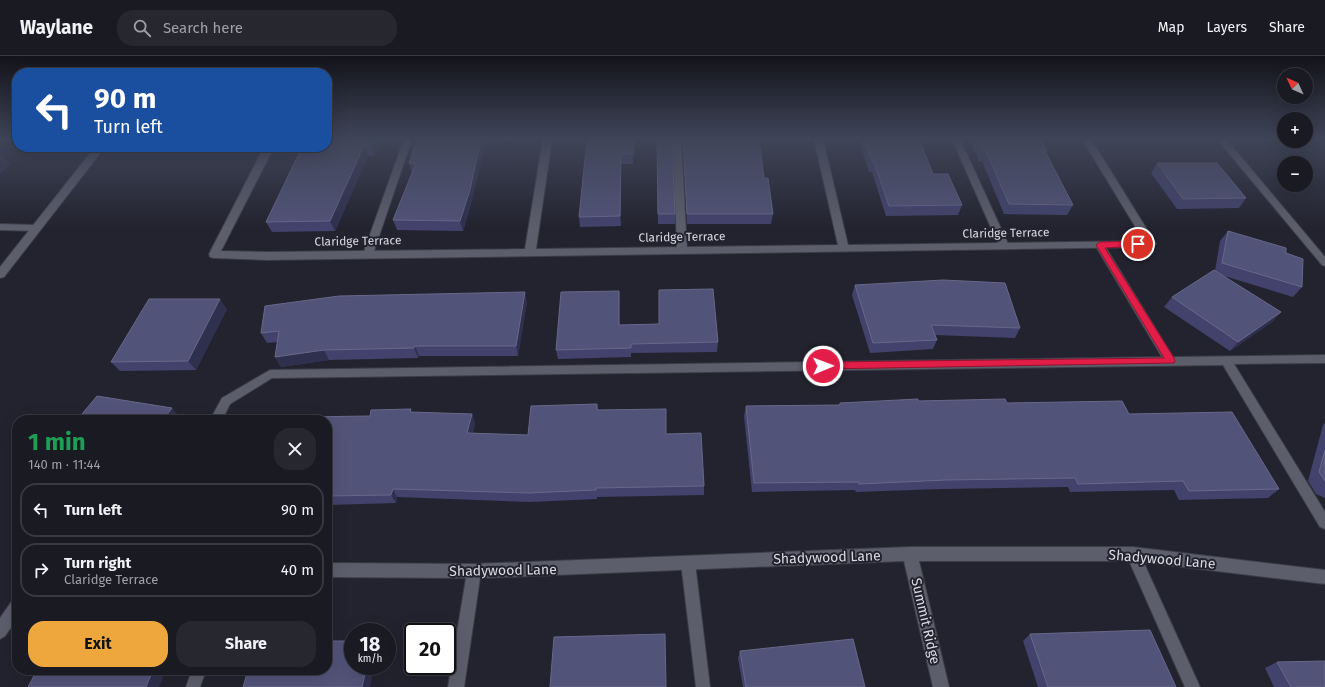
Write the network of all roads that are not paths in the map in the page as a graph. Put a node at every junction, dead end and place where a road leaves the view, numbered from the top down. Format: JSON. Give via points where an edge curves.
{"nodes":[{"id":1,"x":83,"y":168,"type":"edge"},
{"id":2,"x":258,"y":168,"type":"edge"},
{"id":3,"x":398,"y":168,"type":"edge"},
{"id":4,"x":543,"y":168,"type":"edge"},
{"id":5,"x":678,"y":168,"type":"edge"},
{"id":6,"x":825,"y":168,"type":"edge"},
{"id":7,"x":969,"y":168,"type":"edge"},
{"id":8,"x":1104,"y":168,"type":"edge"},
{"id":9,"x":1246,"y":168,"type":"edge"},
{"id":10,"x":0,"y":227,"type":"edge"},
{"id":11,"x":37,"y":228,"type":"junction"},
{"id":12,"x":1100,"y":245,"type":"junction"},
{"id":13,"x":1004,"y":246,"type":"junction"},
{"id":14,"x":844,"y":248,"type":"junction"},
{"id":15,"x":682,"y":250,"type":"junction"},
{"id":16,"x":530,"y":252,"type":"junction"},
{"id":17,"x":368,"y":254,"type":"junction"},
{"id":18,"x":1325,"y":263,"type":"edge"},
{"id":19,"x":0,"y":274,"type":"edge"},
{"id":20,"x":1325,"y":359,"type":"edge"},
{"id":21,"x":1226,"y":360,"type":"junction"},
{"id":22,"x":1170,"y":361,"type":"junction"},
{"id":23,"x":219,"y":415,"type":"edge"},
{"id":24,"x":1325,"y":523,"type":"edge"},
{"id":25,"x":910,"y":554,"type":"junction"},
{"id":26,"x":1133,"y":554,"type":"junction"},
{"id":27,"x":688,"y":563,"type":"junction"},
{"id":28,"x":332,"y":570,"type":"edge"},
{"id":29,"x":474,"y":572,"type":"junction"},
{"id":30,"x":1325,"y":577,"type":"edge"},
{"id":31,"x":12,"y":613,"type":"edge"},
{"id":32,"x":0,"y":631,"type":"edge"},
{"id":33,"x":197,"y":675,"type":"edge"},
{"id":34,"x":193,"y":687,"type":"edge"},
{"id":35,"x":456,"y":687,"type":"edge"},
{"id":36,"x":703,"y":687,"type":"edge"},
{"id":37,"x":941,"y":687,"type":"edge"},
{"id":38,"x":1193,"y":687,"type":"edge"}],
"edges":[{"from":1,"to":11,"type":"street"},
{"from":2,"to":17,"type":"street","name":"Claridge Terrace","via":[[214,254]]},
{"from":3,"to":17,"type":"lane"},
{"from":4,"to":16,"type":"street"},
{"from":5,"to":15,"type":"lane"},
{"from":6,"to":14,"type":"street"},
{"from":7,"to":13,"type":"lane"},
{"from":8,"to":12,"type":"street","name":"Claridge Terrace","via":[[1151,244]]},
{"from":9,"to":18,"type":"lane"},
{"from":10,"to":11,"type":"lane"},
{"from":11,"to":19,"type":"street"},
{"from":12,"to":13,"type":"street","name":"Claridge Terrace"},
{"from":12,"to":22,"type":"lane"},
{"from":13,"to":14,"type":"street","name":"Claridge Terrace"},
{"from":14,"to":15,"type":"street","name":"Claridge Terrace"},
{"from":15,"to":16,"type":"street","name":"Claridge Terrace"},
{"from":16,"to":17,"type":"street","name":"Claridge Terrace"},
{"from":20,"to":21,"type":"lane"},
{"from":21,"to":22,"type":"lane"},
{"from":21,"to":24,"type":"lane"},
{"from":22,"to":23,"type":"lane","via":[[270,374],[226,401]]},
{"from":25,"to":26,"type":"street","name":"Shadywood Lane"},
{"from":25,"to":27,"type":"street","name":"Shadywood Lane"},
{"from":25,"to":37,"type":"street","name":"Summit Ridge"},
{"from":26,"to":30,"type":"street","name":"Shadywood Lane"},
{"from":26,"to":38,"type":"lane"},
{"from":27,"to":29,"type":"street","name":"Shadywood Lane"},
{"from":27,"to":36,"type":"lane"},
{"from":28,"to":29,"type":"street","name":"Shadywood Lane"},
{"from":29,"to":35,"type":"street"},
{"from":31,"to":32,"type":"street"},
{"from":33,"to":34,"type":"lane"}]}
